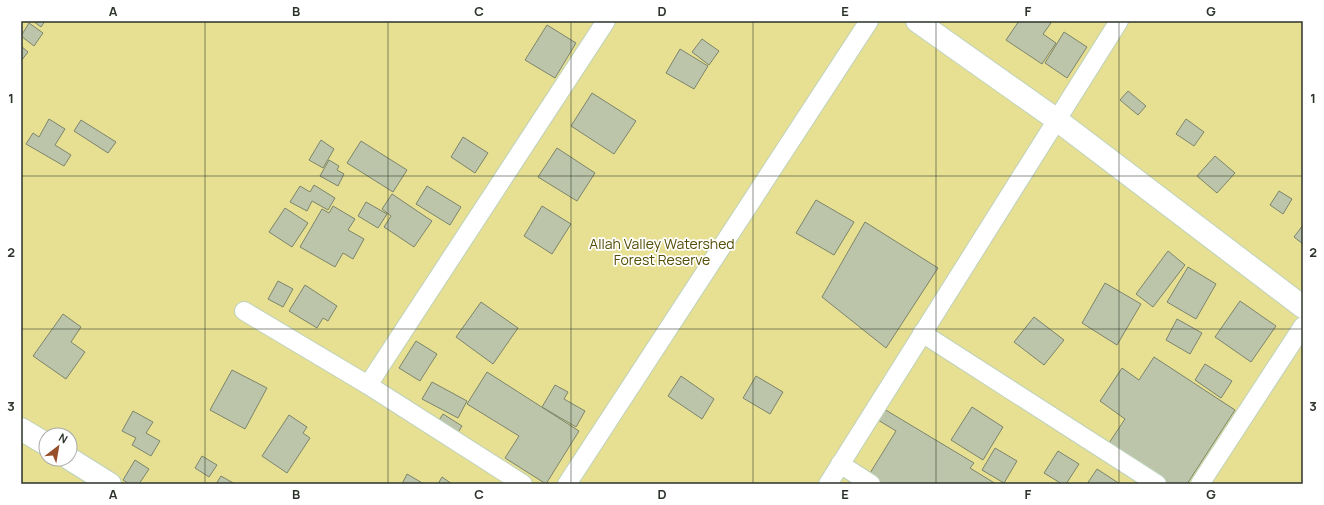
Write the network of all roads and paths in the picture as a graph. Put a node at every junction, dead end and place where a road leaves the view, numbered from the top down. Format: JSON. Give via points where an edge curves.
{"nodes":[{"id":1,"x":606,"y":21,"type":"edge"},
{"id":2,"x":869,"y":21,"type":"edge"},
{"id":3,"x":917,"y":21,"type":"edge"},
{"id":4,"x":1119,"y":21,"type":"edge"},
{"id":5,"x":1058,"y":120,"type":"junction"},
{"id":6,"x":1303,"y":307,"type":"edge"},
{"id":7,"x":244,"y":311,"type":"dead end"},
{"id":8,"x":1303,"y":326,"type":"edge"},
{"id":9,"x":922,"y":333,"type":"junction"},
{"id":10,"x":368,"y":385,"type":"junction"},
{"id":11,"x":21,"y":429,"type":"edge"},
{"id":12,"x":38,"y":439,"type":"edge"},
{"id":13,"x":78,"y":464,"type":"edge"},
{"id":14,"x":840,"y":464,"type":"junction"},
{"id":15,"x":110,"y":484,"type":"edge"},
{"id":16,"x":523,"y":484,"type":"edge"},
{"id":17,"x":567,"y":484,"type":"edge"},
{"id":18,"x":828,"y":484,"type":"edge"},
{"id":19,"x":872,"y":484,"type":"edge"},
{"id":20,"x":1157,"y":484,"type":"edge"},
{"id":21,"x":1200,"y":484,"type":"edge"}],
"edges":[{"from":1,"to":10,"type":"street"},
{"from":2,"to":17,"type":"street"},
{"from":3,"to":5,"type":"street"},
{"from":4,"to":5,"type":"street"},
{"from":5,"to":6,"type":"street"},
{"from":5,"to":9,"type":"street"},
{"from":7,"to":10,"type":"street"},
{"from":8,"to":21,"type":"street"},
{"from":9,"to":14,"type":"street"},
{"from":9,"to":20,"type":"street"},
{"from":10,"to":16,"type":"street"},
{"from":11,"to":12,"type":"street"},
{"from":13,"to":15,"type":"street"},
{"from":14,"to":18,"type":"street"},
{"from":14,"to":19,"type":"street"}]}
